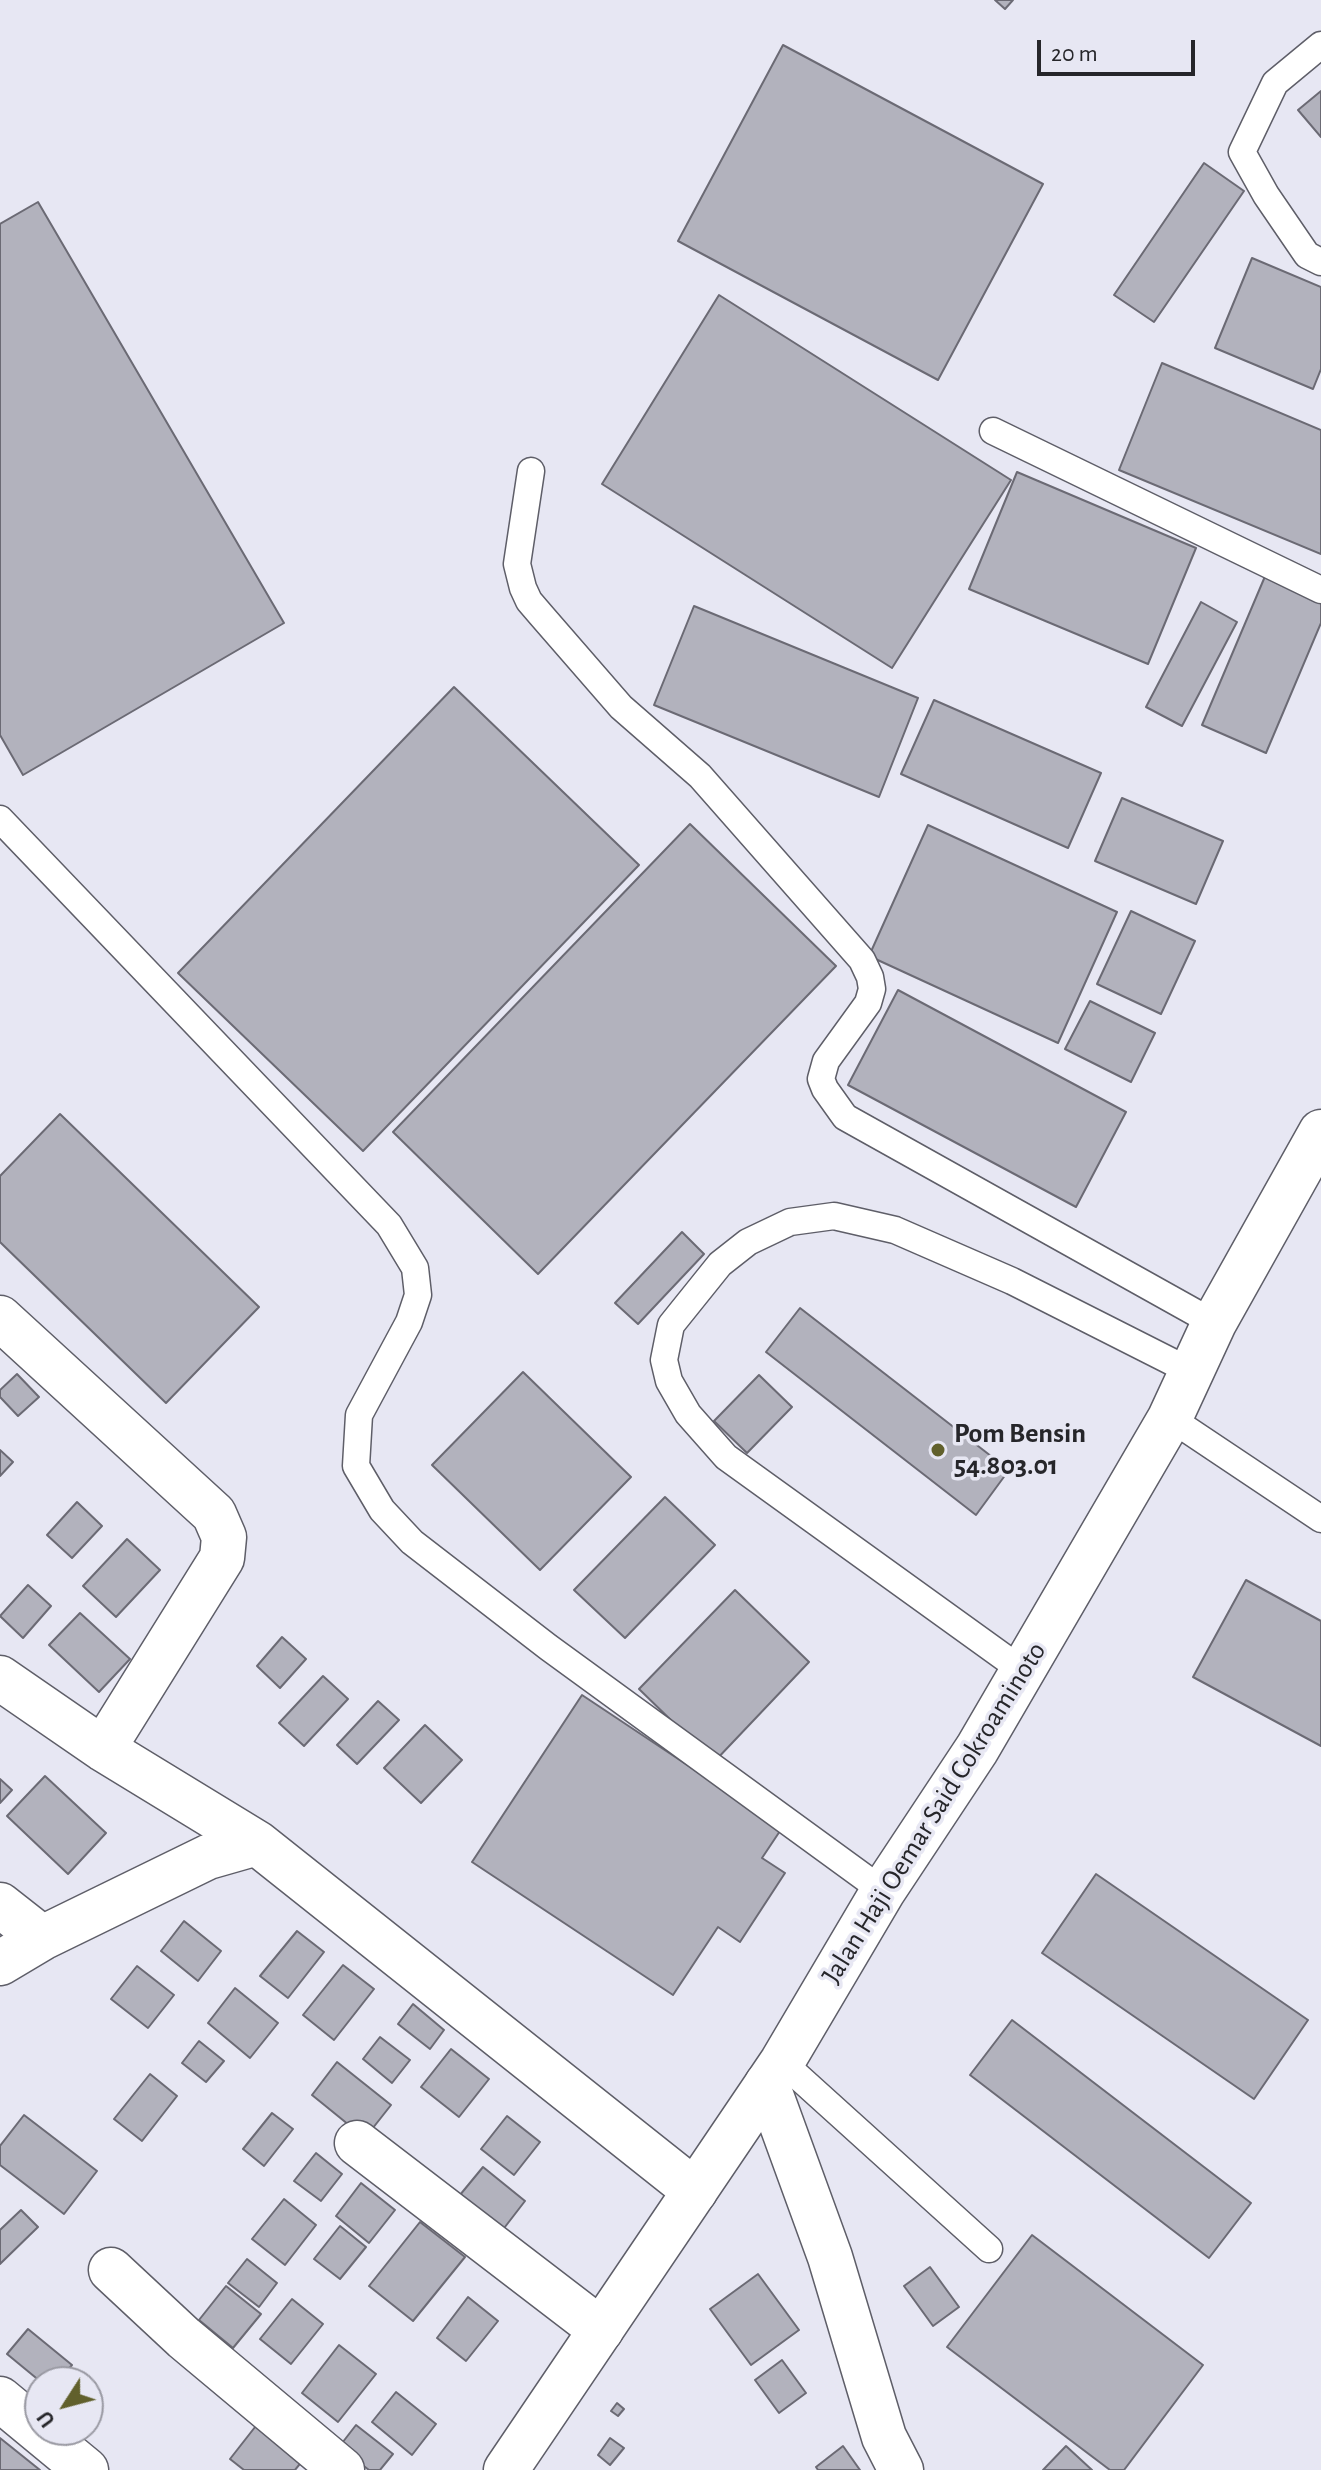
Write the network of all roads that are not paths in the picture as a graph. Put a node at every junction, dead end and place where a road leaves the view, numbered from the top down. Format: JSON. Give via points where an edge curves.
{"nodes":[{"id":1,"x":1321,"y":45,"type":"edge"},
{"id":2,"x":1321,"y":262,"type":"edge"},
{"id":3,"x":993,"y":431,"type":"dead end"},
{"id":4,"x":531,"y":471,"type":"dead end"},
{"id":5,"x":1321,"y":590,"type":"edge"},
{"id":6,"x":0,"y":819,"type":"edge"},
{"id":7,"x":1321,"y":1132,"type":"edge"},
{"id":8,"x":0,"y":1318,"type":"edge"},
{"id":9,"x":1214,"y":1323,"type":"junction"},
{"id":10,"x":1192,"y":1372,"type":"junction"},
{"id":11,"x":1170,"y":1418,"type":"junction"},
{"id":12,"x":1321,"y":1519,"type":"edge"},
{"id":13,"x":1023,"y":1671,"type":"junction"},
{"id":14,"x":0,"y":1678,"type":"edge"},
{"id":15,"x":103,"y":1749,"type":"junction"},
{"id":16,"x":257,"y":1843,"type":"junction"},
{"id":17,"x":883,"y":1891,"type":"junction"},
{"id":18,"x":0,"y":1905,"type":"edge"},
{"id":19,"x":42,"y":1938,"type":"junction"},
{"id":20,"x":0,"y":1963,"type":"edge"},
{"id":21,"x":774,"y":2073,"type":"junction"},
{"id":22,"x":357,"y":2143,"type":"dead end"},
{"id":23,"x":695,"y":2191,"type":"junction"},
{"id":24,"x":989,"y":2249,"type":"dead end"},
{"id":25,"x":111,"y":2270,"type":"dead end"},
{"id":26,"x":601,"y":2330,"type":"junction"},
{"id":27,"x":0,"y":2399,"type":"edge"},
{"id":28,"x":86,"y":2470,"type":"edge"},
{"id":29,"x":342,"y":2470,"type":"edge"},
{"id":30,"x":506,"y":2470,"type":"edge"},
{"id":31,"x":901,"y":2470,"type":"edge"}],
"edges":[{"from":1,"to":2,"type":"lane","via":[[1275,83],[1242,152],[1307,255]]},
{"from":3,"to":5,"type":"lane"},
{"from":4,"to":9,"type":"lane","via":[[517,564],[529,601],[621,707],[700,776],[862,960],[872,989],[868,1003],[826,1061],[821,1079],[845,1117]]},
{"from":6,"to":17,"type":"lane","via":[[389,1225],[406,1250],[415,1268],[418,1295],[359,1415],[356,1466],[382,1510],[412,1542],[548,1647]]},
{"from":7,"to":9,"type":"main road","name":"Jalan Haji Oemar Said Cokroaminoto"},
{"from":8,"to":15,"type":"main road","via":[[214,1514],[224,1537],[222,1558]]},
{"from":9,"to":10,"type":"main road","name":"Jalan Haji Oemar Said Cokroaminoto"},
{"from":10,"to":11,"type":"main road","name":"Jalan Haji Oemar Said Cokroaminoto"},
{"from":10,"to":13,"type":"lane","via":[[997,1274],[895,1230],[834,1216],[790,1222],[748,1242],[720,1264],[671,1325],[664,1360],[669,1381],[688,1414],[726,1457]]},
{"from":11,"to":12,"type":"lane"},
{"from":11,"to":13,"type":"main road","name":"Jalan Haji Oemar Said Cokroaminoto"},
{"from":13,"to":17,"type":"main road","name":"Jalan Haji Oemar Said Cokroaminoto"},
{"from":14,"to":15,"type":"main road"},
{"from":15,"to":16,"type":"main road"},
{"from":16,"to":19,"type":"main road","via":[[208,1857]]},
{"from":16,"to":23,"type":"main road"},
{"from":17,"to":21,"type":"main road","name":"Jalan Haji Oemar Said Cokroaminoto"},
{"from":18,"to":19,"type":"main road"},
{"from":19,"to":20,"type":"main road"},
{"from":21,"to":23,"type":"main road","name":"Jalan Haji Oemar Said Cokroaminoto"},
{"from":21,"to":24,"type":"lane"},
{"from":21,"to":31,"type":"main road","via":[[884,2437]]},
{"from":22,"to":26,"type":"main road"},
{"from":23,"to":26,"type":"main road","name":"Jalan Haji Oemar Said Cokroaminoto"},
{"from":25,"to":29,"type":"main road"},
{"from":26,"to":30,"type":"main road","name":"Jalan Haji Oemar Said Cokroaminoto"},
{"from":27,"to":28,"type":"main road"}]}
